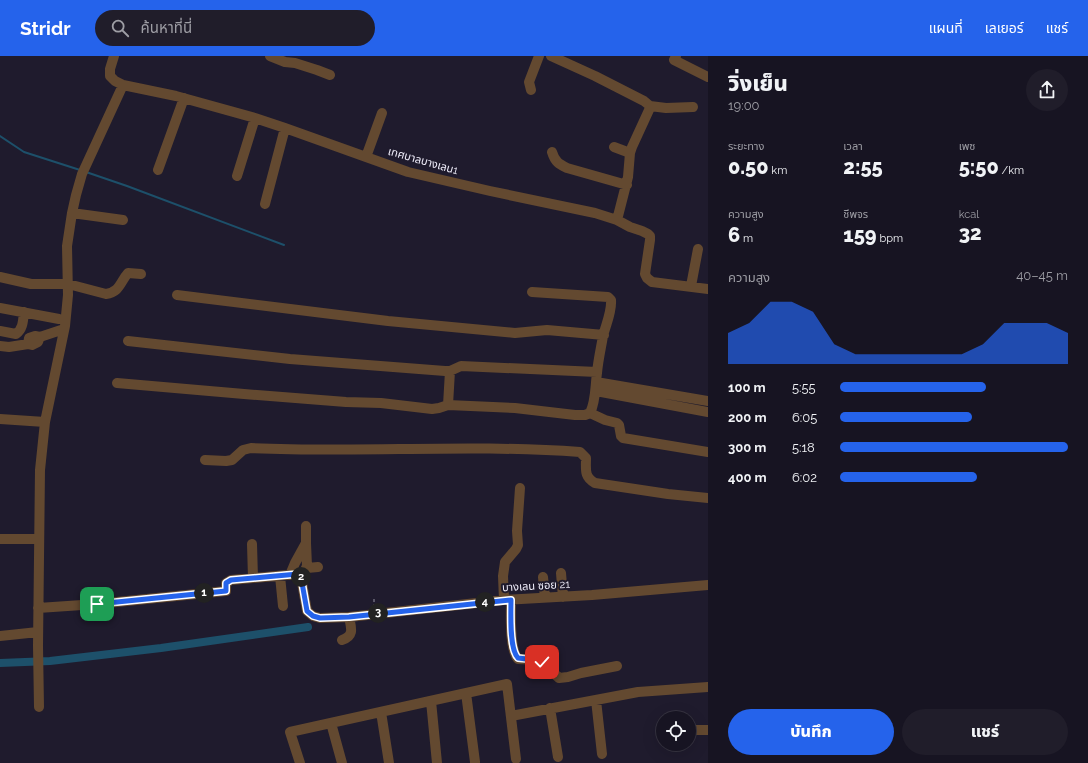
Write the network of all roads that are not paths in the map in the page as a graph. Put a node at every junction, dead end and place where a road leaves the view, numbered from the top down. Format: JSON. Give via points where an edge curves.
{"nodes":[{"id":1,"x":114,"y":56,"type":"edge"},
{"id":2,"x":270,"y":56,"type":"edge"},
{"id":3,"x":539,"y":56,"type":"edge"},
{"id":4,"x":551,"y":56,"type":"edge"},
{"id":5,"x":671,"y":57,"type":"edge"},
{"id":6,"x":330,"y":76,"type":"dead end"},
{"id":7,"x":708,"y":77,"type":"edge"},
{"id":8,"x":123,"y":85,"type":"junction"},
{"id":9,"x":531,"y":90,"type":"dead end"},
{"id":10,"x":184,"y":98,"type":"junction"},
{"id":11,"x":650,"y":106,"type":"junction"},
{"id":12,"x":693,"y":107,"type":"dead end"},
{"id":13,"x":382,"y":113,"type":"dead end"},
{"id":14,"x":255,"y":118,"type":"junction"},
{"id":15,"x":285,"y":128,"type":"junction"},
{"id":16,"x":614,"y":147,"type":"dead end"},
{"id":17,"x":552,"y":152,"type":"dead end"},
{"id":18,"x":630,"y":153,"type":"junction"},
{"id":19,"x":366,"y":157,"type":"junction"},
{"id":20,"x":158,"y":170,"type":"dead end"},
{"id":21,"x":237,"y":176,"type":"dead end"},
{"id":22,"x":626,"y":185,"type":"junction"},
{"id":23,"x":265,"y":204,"type":"dead end"},
{"id":24,"x":72,"y":213,"type":"junction"},
{"id":25,"x":123,"y":220,"type":"dead end"},
{"id":26,"x":617,"y":220,"type":"junction"},
{"id":27,"x":698,"y":249,"type":"dead end"},
{"id":28,"x":141,"y":274,"type":"dead end"},
{"id":29,"x":0,"y":277,"type":"edge"},
{"id":30,"x":68,"y":284,"type":"junction"},
{"id":31,"x":691,"y":286,"type":"junction"},
{"id":32,"x":708,"y":288,"type":"edge"},
{"id":33,"x":532,"y":292,"type":"dead end"},
{"id":34,"x":177,"y":295,"type":"dead end"},
{"id":35,"x":0,"y":308,"type":"edge"},
{"id":36,"x":24,"y":312,"type":"junction"},
{"id":37,"x":62,"y":316,"type":"junction"},
{"id":38,"x":64,"y":330,"type":"junction"},
{"id":39,"x":0,"y":331,"type":"edge"},
{"id":40,"x":16,"y":334,"type":"junction"},
{"id":41,"x":604,"y":335,"type":"junction"},
{"id":42,"x":128,"y":341,"type":"dead end"},
{"id":43,"x":0,"y":346,"type":"edge"},
{"id":44,"x":17,"y":346,"type":"junction"},
{"id":45,"x":450,"y":371,"type":"junction"},
{"id":46,"x":596,"y":382,"type":"junction"},
{"id":47,"x":117,"y":383,"type":"dead end"},
{"id":48,"x":664,"y":393,"type":"junction"},
{"id":49,"x":708,"y":401,"type":"edge"},
{"id":50,"x":662,"y":404,"type":"junction"},
{"id":51,"x":448,"y":406,"type":"junction"},
{"id":52,"x":708,"y":412,"type":"edge"},
{"id":53,"x":590,"y":414,"type":"junction"},
{"id":54,"x":0,"y":419,"type":"edge"},
{"id":55,"x":45,"y":422,"type":"junction"},
{"id":56,"x":708,"y":452,"type":"edge"},
{"id":57,"x":205,"y":460,"type":"dead end"},
{"id":58,"x":520,"y":488,"type":"dead end"},
{"id":59,"x":708,"y":498,"type":"edge"},
{"id":60,"x":306,"y":526,"type":"dead end"},
{"id":61,"x":0,"y":539,"type":"edge"},
{"id":62,"x":39,"y":539,"type":"junction"},
{"id":63,"x":306,"y":543,"type":"junction"},
{"id":64,"x":252,"y":544,"type":"dead end"},
{"id":65,"x":318,"y":567,"type":"dead end"},
{"id":66,"x":561,"y":573,"type":"dead end"},
{"id":67,"x":296,"y":574,"type":"junction"},
{"id":68,"x":543,"y":577,"type":"dead end"},
{"id":69,"x":253,"y":578,"type":"junction"},
{"id":70,"x":708,"y":585,"type":"edge"},
{"id":71,"x":563,"y":597,"type":"junction"},
{"id":72,"x":545,"y":598,"type":"junction"},
{"id":73,"x":507,"y":600,"type":"junction"},
{"id":74,"x":282,"y":606,"type":"dead end"},
{"id":75,"x":38,"y":608,"type":"junction"},
{"id":76,"x":349,"y":617,"type":"junction"},
{"id":77,"x":38,"y":632,"type":"junction"},
{"id":78,"x":0,"y":636,"type":"edge"},
{"id":79,"x":342,"y":640,"type":"dead end"},
{"id":80,"x":617,"y":666,"type":"dead end"},
{"id":81,"x":708,"y":687,"type":"edge"},
{"id":82,"x":466,"y":693,"type":"junction"},
{"id":83,"x":596,"y":700,"type":"junction"},
{"id":84,"x":431,"y":701,"type":"junction"},
{"id":85,"x":39,"y":707,"type":"dead end"},
{"id":86,"x":550,"y":708,"type":"junction"},
{"id":87,"x":382,"y":712,"type":"junction"},
{"id":88,"x":511,"y":716,"type":"junction"},
{"id":89,"x":332,"y":723,"type":"junction"},
{"id":90,"x":696,"y":730,"type":"edge"},
{"id":91,"x":708,"y":730,"type":"edge"},
{"id":92,"x":602,"y":754,"type":"dead end"},
{"id":93,"x":558,"y":757,"type":"dead end"},
{"id":94,"x":516,"y":759,"type":"dead end"},
{"id":95,"x":475,"y":762,"type":"dead end"},
{"id":96,"x":300,"y":763,"type":"edge"},
{"id":97,"x":342,"y":763,"type":"edge"},
{"id":98,"x":389,"y":763,"type":"edge"},
{"id":99,"x":437,"y":763,"type":"edge"}],
"edges":[{"from":1,"to":8,"type":"street","via":[[110,76]]},
{"from":2,"to":6,"type":"street"},
{"from":3,"to":9,"type":"street","via":[[530,82]]},
{"from":4,"to":11,"type":"street","via":[[609,83]]},
{"from":5,"to":7,"type":"street"},
{"from":8,"to":10,"type":"street","name":"เทศบาลบางเลน1"},
{"from":8,"to":24,"type":"street","via":[[82,174]]},
{"from":10,"to":14,"type":"street","name":"เทศบาลบางเลน1"},
{"from":10,"to":20,"type":"street"},
{"from":11,"to":12,"type":"street"},
{"from":11,"to":18,"type":"street"},
{"from":13,"to":19,"type":"street"},
{"from":14,"to":15,"type":"street","name":"เทศบาลบางเลน1"},
{"from":14,"to":21,"type":"street"},
{"from":15,"to":19,"type":"street","name":"เทศบาลบางเลน1"},
{"from":15,"to":23,"type":"street"},
{"from":16,"to":18,"type":"street"},
{"from":17,"to":22,"type":"street","via":[[559,164],[567,168]]},
{"from":18,"to":22,"type":"street"},
{"from":19,"to":26,"type":"street","name":"เทศบาลบางเลน1","via":[[408,172]]},
{"from":22,"to":26,"type":"street"},
{"from":24,"to":25,"type":"street"},
{"from":24,"to":30,"type":"street","via":[[66,263]]},
{"from":26,"to":31,"type":"street","name":"เทศบาลบางเลน1","via":[[650,236],[645,274],[652,282]]},
{"from":27,"to":31,"type":"street"},
{"from":28,"to":30,"type":"street","via":[[128,273],[113,293],[106,294]]},
{"from":29,"to":30,"type":"street","via":[[31,284]]},
{"from":30,"to":37,"type":"street","via":[[68,295]]},
{"from":31,"to":32,"type":"street","name":"เทศบาลบางเลน1"},
{"from":33,"to":41,"type":"street","via":[[608,297],[612,305]]},
{"from":34,"to":41,"type":"street","via":[[396,322],[516,333],[547,330]]},
{"from":35,"to":36,"type":"street"},
{"from":36,"to":37,"type":"street"},
{"from":36,"to":40,"type":"street","via":[[23,324]]},
{"from":37,"to":38,"type":"street"},
{"from":38,"to":44,"type":"street","via":[[40,337],[38,342],[32,345]]},
{"from":38,"to":55,"type":"street"},
{"from":39,"to":40,"type":"street"},
{"from":40,"to":44,"type":"street"},
{"from":41,"to":46,"type":"street"},
{"from":42,"to":45,"type":"street","via":[[290,360]]},
{"from":43,"to":44,"type":"street"},
{"from":45,"to":46,"type":"street","via":[[461,366]]},
{"from":45,"to":51,"type":"street"},
{"from":46,"to":48,"type":"street"},
{"from":46,"to":50,"type":"street"},
{"from":46,"to":53,"type":"street"},
{"from":47,"to":51,"type":"street","via":[[432,409]]},
{"from":48,"to":49,"type":"street"},
{"from":48,"to":50,"type":"street"},
{"from":50,"to":52,"type":"street"},
{"from":51,"to":53,"type":"street"},
{"from":53,"to":56,"type":"street","via":[[617,423],[623,438]]},
{"from":54,"to":55,"type":"street"},
{"from":55,"to":62,"type":"street","via":[[40,470]]},
{"from":57,"to":59,"type":"street","via":[[232,460],[243,450],[251,448],[502,449],[580,452],[586,458],[586,476],[595,483]]},
{"from":58,"to":73,"type":"street","via":[[518,545],[505,562],[503,576]]},
{"from":60,"to":63,"type":"street"},
{"from":61,"to":62,"type":"street"},
{"from":62,"to":75,"type":"street"},
{"from":63,"to":67,"type":"street","via":[[295,563]]},
{"from":63,"to":67,"type":"street","via":[[308,566]]},
{"from":64,"to":69,"type":"street"},
{"from":65,"to":67,"type":"street"},
{"from":66,"to":71,"type":"street"},
{"from":67,"to":69,"type":"street"},
{"from":67,"to":74,"type":"street"},
{"from":67,"to":76,"type":"street","name":"บางเลน ซอย 21","via":[[307,611],[313,616]]},
{"from":68,"to":72,"type":"street"},
{"from":69,"to":75,"type":"street","via":[[231,580],[226,583],[226,591]]},
{"from":70,"to":71,"type":"street","name":"บางเลน ซอย 21"},
{"from":71,"to":72,"type":"street","name":"บางเลน ซอย 21"},
{"from":72,"to":73,"type":"street","name":"บางเลน ซอย 21"},
{"from":73,"to":76,"type":"street","name":"บางเลน ซอย 21"},
{"from":73,"to":80,"type":"street","via":[[516,657],[542,662],[558,678]]},
{"from":75,"to":77,"type":"street"},
{"from":76,"to":79,"type":"street","via":[[351,634]]},
{"from":77,"to":78,"type":"street"},
{"from":77,"to":85,"type":"street"},
{"from":81,"to":83,"type":"street","via":[[638,692]]},
{"from":82,"to":84,"type":"street"},
{"from":82,"to":88,"type":"street","via":[[507,684]]},
{"from":82,"to":95,"type":"street"},
{"from":83,"to":86,"type":"street"},
{"from":83,"to":92,"type":"street"},
{"from":84,"to":87,"type":"street"},
{"from":84,"to":99,"type":"street"},
{"from":86,"to":88,"type":"street"},
{"from":86,"to":93,"type":"street"},
{"from":87,"to":89,"type":"street"},
{"from":87,"to":98,"type":"street"},
{"from":88,"to":94,"type":"street"},
{"from":89,"to":96,"type":"street","via":[[290,732]]},
{"from":89,"to":97,"type":"street"},
{"from":90,"to":91,"type":"street"}]}
